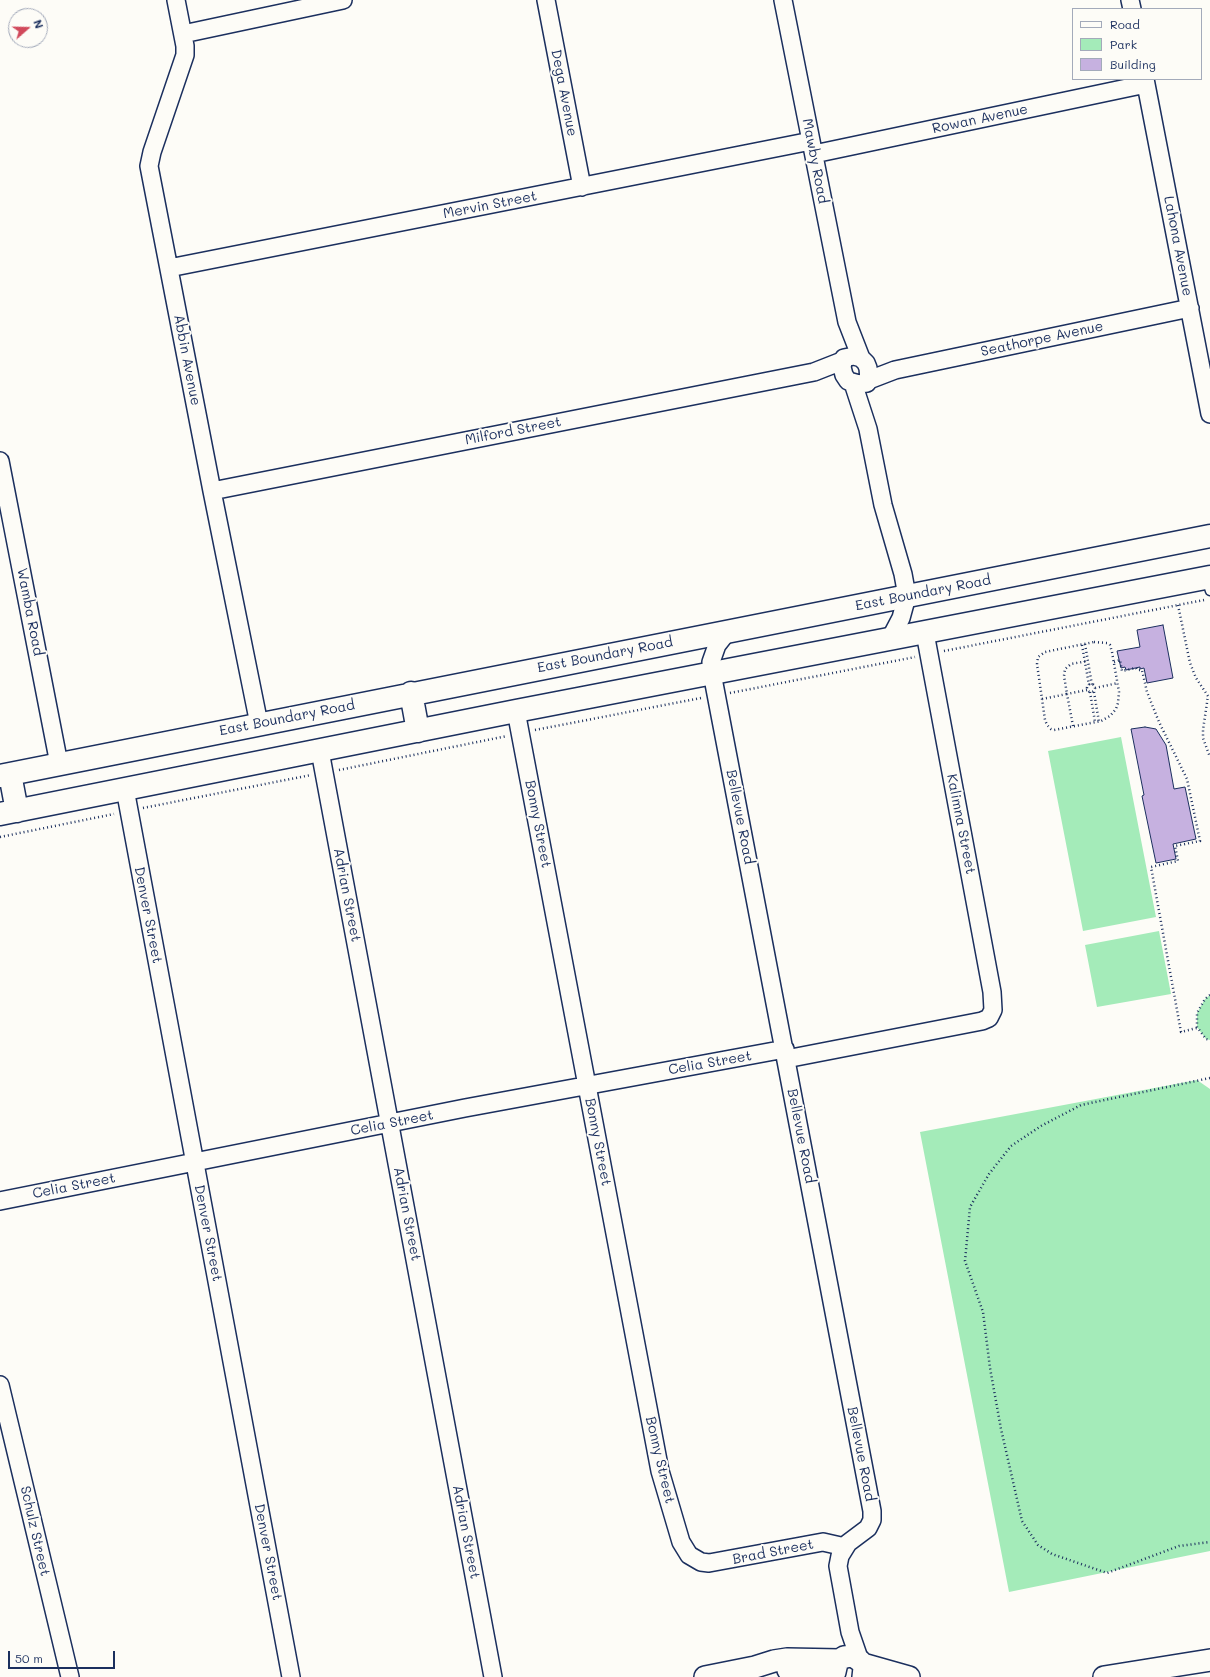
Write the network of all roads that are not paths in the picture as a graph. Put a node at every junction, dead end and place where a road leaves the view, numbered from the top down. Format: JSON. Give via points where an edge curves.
{"nodes":[{"id":1,"x":176,"y":0,"type":"edge"},
{"id":2,"x":343,"y":0,"type":"edge"},
{"id":3,"x":546,"y":0,"type":"edge"},
{"id":4,"x":783,"y":0,"type":"edge"},
{"id":5,"x":183,"y":34,"type":"junction"},
{"id":6,"x":1146,"y":82,"type":"edge"},
{"id":7,"x":812,"y":147,"type":"junction"},
{"id":8,"x":582,"y":187,"type":"junction"},
{"id":9,"x":169,"y":268,"type":"junction"},
{"id":10,"x":1190,"y":308,"type":"junction"},
{"id":11,"x":856,"y":370,"type":"junction"},
{"id":12,"x":1210,"y":414,"type":"edge"},
{"id":13,"x":0,"y":461,"type":"edge"},
{"id":14,"x":212,"y":491,"type":"junction"},
{"id":15,"x":1210,"y":536,"type":"edge"},
{"id":16,"x":1209,"y":582,"type":"edge"},
{"id":17,"x":901,"y":597,"type":"junction"},
{"id":18,"x":728,"y":630,"type":"junction"},
{"id":19,"x":925,"y":633,"type":"junction"},
{"id":20,"x":890,"y":639,"type":"junction"},
{"id":21,"x":712,"y":674,"type":"junction"},
{"id":22,"x":411,"y":693,"type":"junction"},
{"id":23,"x":516,"y":711,"type":"junction"},
{"id":24,"x":258,"y":724,"type":"junction"},
{"id":25,"x":418,"y":731,"type":"junction"},
{"id":26,"x":320,"y":750,"type":"junction"},
{"id":27,"x":59,"y":764,"type":"junction"},
{"id":28,"x":5,"y":775,"type":"edge"},
{"id":29,"x":125,"y":789,"type":"junction"},
{"id":30,"x":8,"y":813,"type":"edge"},
{"id":31,"x":992,"y":1014,"type":"joint"},
{"id":32,"x":785,"y":1054,"type":"junction"},
{"id":33,"x":587,"y":1085,"type":"junction"},
{"id":34,"x":390,"y":1123,"type":"junction"},
{"id":35,"x":195,"y":1162,"type":"junction"},
{"id":36,"x":0,"y":1200,"type":"edge"},
{"id":37,"x":0,"y":1385,"type":"edge"},
{"id":38,"x":5,"y":1431,"type":"edge"},
{"id":39,"x":845,"y":1547,"type":"junction"},
{"id":40,"x":701,"y":1562,"type":"joint"},
{"id":41,"x":1210,"y":1660,"type":"edge"},
{"id":42,"x":851,"y":1666,"type":"edge"},
{"id":43,"x":755,"y":1667,"type":"junction"},
{"id":44,"x":70,"y":1677,"type":"edge"},
{"id":45,"x":291,"y":1677,"type":"edge"},
{"id":46,"x":493,"y":1677,"type":"edge"},
{"id":47,"x":705,"y":1677,"type":"edge"},
{"id":48,"x":827,"y":1677,"type":"edge"},
{"id":49,"x":901,"y":1677,"type":"edge"},
{"id":50,"x":905,"y":1677,"type":"edge"},
{"id":51,"x":909,"y":1677,"type":"edge"},
{"id":52,"x":1104,"y":1677,"type":"edge"}],
"edges":[{"from":1,"to":5,"type":"street","name":"Abbin Avenue"},
{"from":2,"to":5,"type":"street"},
{"from":3,"to":8,"type":"street","name":"Dega Avenue"},
{"from":4,"to":7,"type":"street","name":"Mawby Road"},
{"from":5,"to":9,"type":"street","name":"Abbin Avenue","via":[[185,55],[149,166]]},
{"from":6,"to":7,"type":"street","name":"Rowan Avenue"},
{"from":6,"to":10,"type":"street","name":"Lahona Avenue"},
{"from":7,"to":8,"type":"street","name":"Mervin Street"},
{"from":7,"to":11,"type":"street","name":"Mawby Road"},
{"from":8,"to":9,"type":"street","name":"Mervin Street"},
{"from":9,"to":14,"type":"street","name":"Abbin Avenue"},
{"from":10,"to":11,"type":"street","name":"Seathorpe Avenue","via":[[895,370]]},
{"from":10,"to":12,"type":"street","name":"Lahona Avenue"},
{"from":11,"to":14,"type":"street","name":"Milford Street","via":[[814,372]]},
{"from":11,"to":17,"type":"street","name":"Mawby Road"},
{"from":13,"to":27,"type":"street","name":"Wamba Road"},
{"from":14,"to":24,"type":"street","name":"Abbin Avenue"},
{"from":15,"to":17,"type":"main road","name":"East Boundary Road"},
{"from":16,"to":19,"type":"main road"},
{"from":17,"to":18,"type":"main road","name":"East Boundary Road"},
{"from":17,"to":20,"type":"street","name":"Mawby Road","via":[[901,618]]},
{"from":18,"to":21,"type":"street","name":"Bellevue Road","via":[[717,645],[711,662]]},
{"from":18,"to":22,"type":"main road","name":"East Boundary Road"},
{"from":19,"to":20,"type":"main road"},
{"from":19,"to":31,"type":"street","name":"Kalimna Street","via":[[992,992]]},
{"from":20,"to":21,"type":"main road"},
{"from":21,"to":23,"type":"main road"},
{"from":21,"to":32,"type":"street","name":"Bellevue Road"},
{"from":22,"to":24,"type":"main road","name":"East Boundary Road"},
{"from":22,"to":25,"type":"main road"},
{"from":23,"to":25,"type":"main road"},
{"from":23,"to":33,"type":"street","name":"Bonny Street"},
{"from":24,"to":27,"type":"main road","name":"East Boundary Road"},
{"from":25,"to":26,"type":"main road"},
{"from":26,"to":29,"type":"main road"},
{"from":26,"to":34,"type":"street","name":"Adrian Street"},
{"from":27,"to":28,"type":"main road","name":"East Boundary Road"},
{"from":28,"to":30,"type":"main road"},
{"from":29,"to":30,"type":"main road"},
{"from":29,"to":35,"type":"street","name":"Denver Street"},
{"from":31,"to":32,"type":"street","name":"Celia Street","via":[[986,1020],[977,1022]]},
{"from":32,"to":33,"type":"street","name":"Celia Street"},
{"from":32,"to":39,"type":"street","name":"Bellevue Road","via":[[872,1511],[872,1520],[868,1528]]},
{"from":33,"to":34,"type":"street","name":"Celia Street"},
{"from":33,"to":40,"type":"street","name":"Bonny Street","via":[[660,1471],[684,1549]]},
{"from":34,"to":35,"type":"street","name":"Celia Street"},
{"from":34,"to":46,"type":"street","name":"Adrian Street"},
{"from":35,"to":36,"type":"street","name":"Celia Street"},
{"from":35,"to":45,"type":"street","name":"Denver Street"},
{"from":37,"to":38,"type":"street","name":"Schulz Street"},
{"from":38,"to":44,"type":"street","name":"Schulz Street"},
{"from":39,"to":40,"type":"street","name":"Brad Street","via":[[823,1542],[722,1561]]},
{"from":39,"to":42,"type":"street","name":"Bellevue Road","via":[[838,1566],[850,1632]]},
{"from":41,"to":52,"type":"street"},
{"from":42,"to":43,"type":"street","via":[[787,1659]]},
{"from":42,"to":50,"type":"street"},
{"from":43,"to":47,"type":"street"},
{"from":43,"to":48,"type":"street"},
{"from":49,"to":50,"type":"street"},
{"from":50,"to":51,"type":"street"}]}
